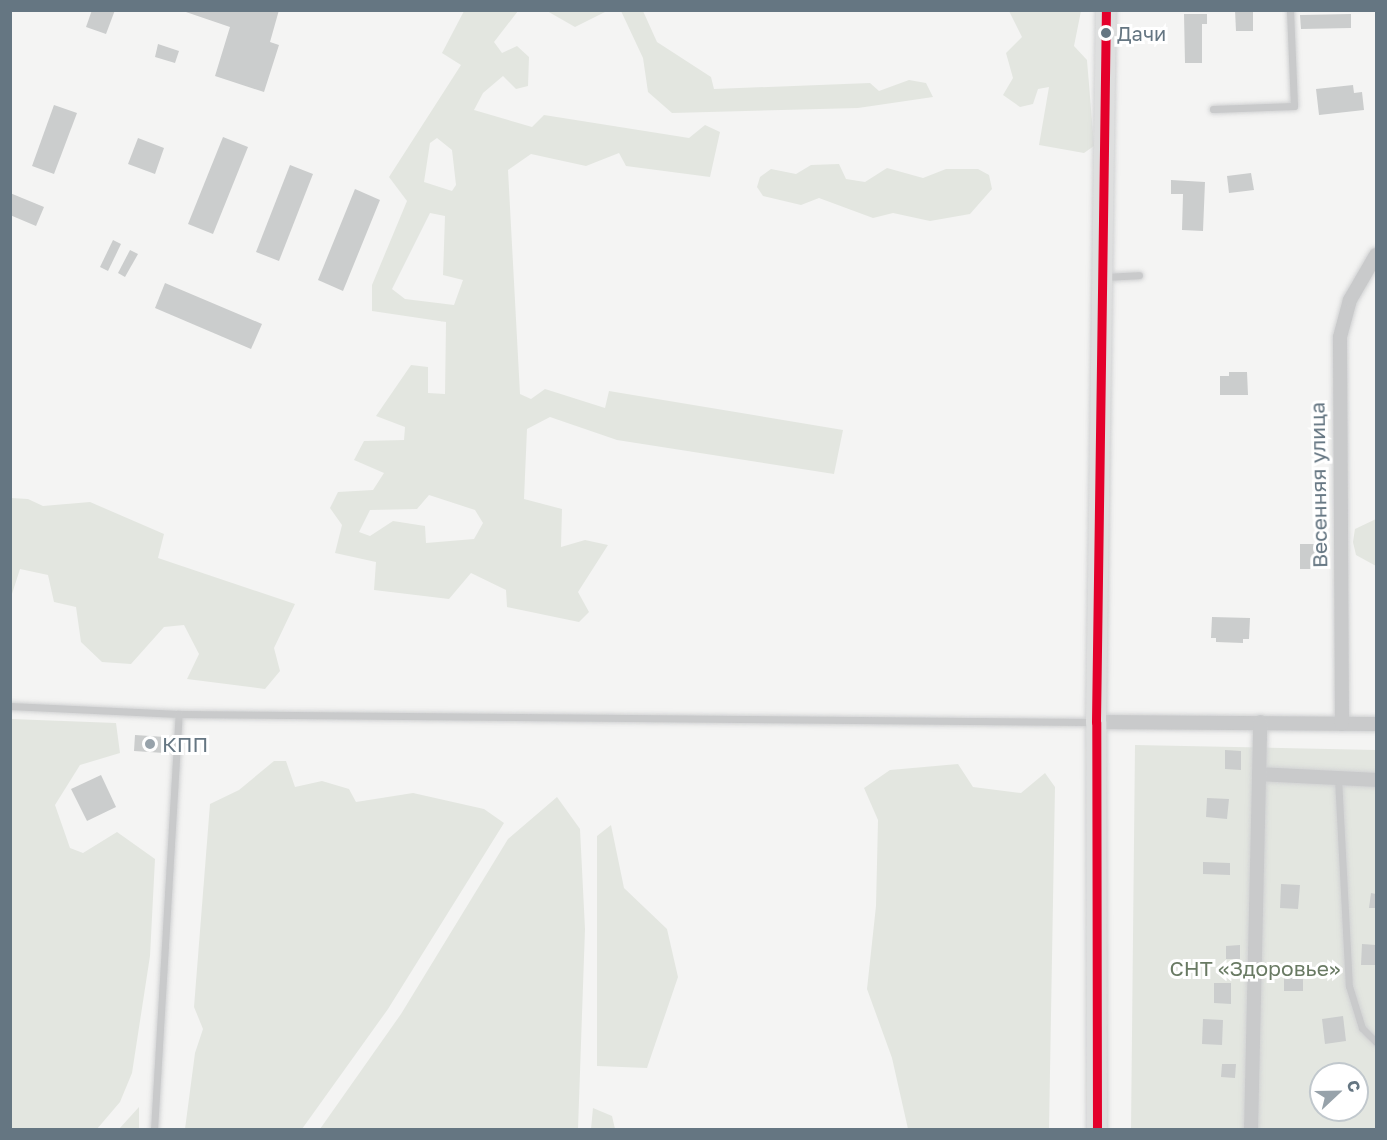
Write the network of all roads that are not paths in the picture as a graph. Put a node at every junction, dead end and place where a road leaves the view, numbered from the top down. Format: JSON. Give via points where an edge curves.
{"nodes":[{"id":1,"x":1106,"y":10,"type":"edge"},
{"id":2,"x":1290,"y":10,"type":"edge"},
{"id":3,"x":1213,"y":109,"type":"dead end"},
{"id":4,"x":1377,"y":255,"type":"edge"},
{"id":5,"x":1139,"y":275,"type":"dead end"},
{"id":6,"x":1102,"y":277,"type":"junction"},
{"id":7,"x":10,"y":706,"type":"edge"},
{"id":8,"x":179,"y":714,"type":"junction"},
{"id":9,"x":1096,"y":722,"type":"junction"},
{"id":10,"x":1260,"y":722,"type":"junction"},
{"id":11,"x":1342,"y":724,"type":"junction"},
{"id":12,"x":1377,"y":724,"type":"edge"},
{"id":13,"x":1259,"y":774,"type":"junction"},
{"id":14,"x":1338,"y":778,"type":"junction"},
{"id":15,"x":1377,"y":780,"type":"edge"},
{"id":16,"x":1377,"y":1042,"type":"edge"},
{"id":17,"x":154,"y":1130,"type":"edge"},
{"id":18,"x":1097,"y":1130,"type":"edge"},
{"id":19,"x":1251,"y":1130,"type":"edge"}],
"edges":[{"from":1,"to":6,"type":"main road"},
{"from":2,"to":3,"type":"lane","via":[[1294,106]]},
{"from":4,"to":11,"type":"street","name":"Весенняя улица","via":[[1350,300],[1340,337]]},
{"from":5,"to":6,"type":"lane"},
{"from":6,"to":9,"type":"main road"},
{"from":7,"to":8,"type":"lane"},
{"from":8,"to":9,"type":"lane"},
{"from":8,"to":17,"type":"lane"},
{"from":9,"to":10,"type":"street"},
{"from":9,"to":18,"type":"main road"},
{"from":10,"to":11,"type":"street"},
{"from":10,"to":13,"type":"street"},
{"from":11,"to":12,"type":"street"},
{"from":13,"to":14,"type":"street"},
{"from":13,"to":19,"type":"street"},
{"from":14,"to":15,"type":"street"},
{"from":14,"to":16,"type":"lane","via":[[1350,986],[1362,1028]]}]}
